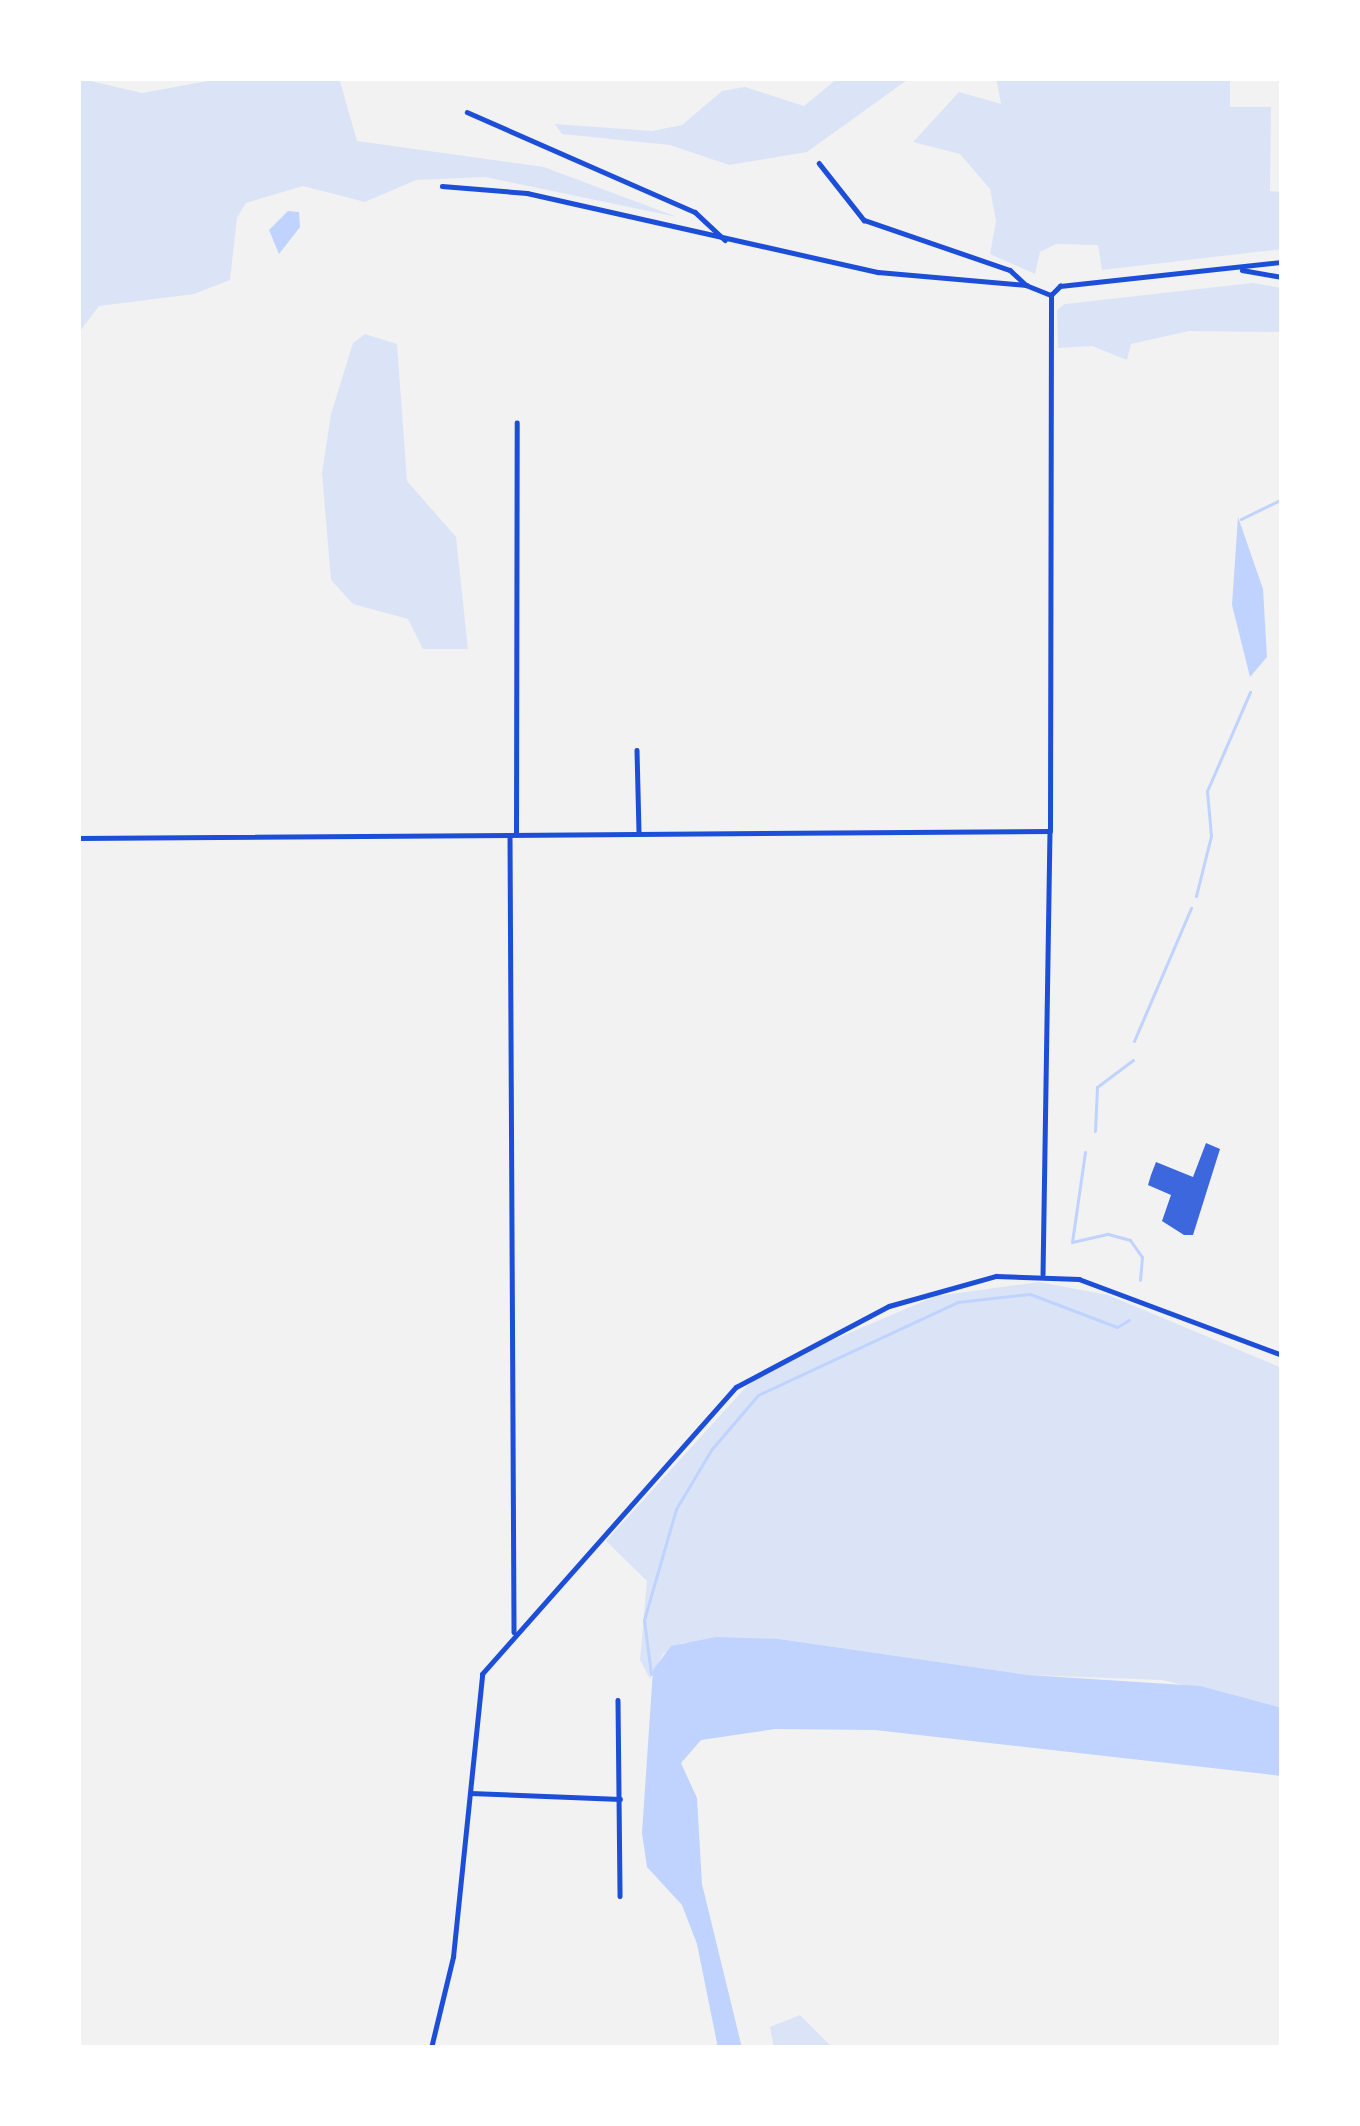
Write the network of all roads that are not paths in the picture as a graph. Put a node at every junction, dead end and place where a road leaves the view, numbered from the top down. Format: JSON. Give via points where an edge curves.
{"nodes":[{"id":1,"x":467,"y":112,"type":"dead end"},
{"id":2,"x":819,"y":163,"type":"dead end"},
{"id":3,"x":442,"y":186,"type":"dead end"},
{"id":4,"x":725,"y":240,"type":"junction"},
{"id":5,"x":1282,"y":262,"type":"edge"},
{"id":6,"x":1237,"y":269,"type":"junction"},
{"id":7,"x":1282,"y":277,"type":"edge"},
{"id":8,"x":1026,"y":285,"type":"junction"},
{"id":9,"x":1051,"y":296,"type":"junction"},
{"id":10,"x":517,"y":423,"type":"dead end"},
{"id":11,"x":638,"y":750,"type":"dead end"},
{"id":12,"x":1050,"y":831,"type":"junction"},
{"id":13,"x":639,"y":833,"type":"junction"},
{"id":14,"x":513,"y":835,"type":"junction"},
{"id":15,"x":78,"y":838,"type":"edge"},
{"id":16,"x":1043,"y":1274,"type":"junction"},
{"id":17,"x":1282,"y":1355,"type":"edge"},
{"id":18,"x":514,"y":1632,"type":"junction"},
{"id":19,"x":618,"y":1700,"type":"dead end"},
{"id":20,"x":468,"y":1793,"type":"junction"},
{"id":21,"x":620,"y":1799,"type":"junction"},
{"id":22,"x":620,"y":1896,"type":"dead end"},
{"id":23,"x":431,"y":2048,"type":"edge"}],
"edges":[{"from":1,"to":4,"type":"street","via":[[695,212]]},
{"from":2,"to":8,"type":"street","via":[[864,220],[1010,270]]},
{"from":3,"to":4,"type":"street","via":[[527,194]]},
{"from":4,"to":8,"type":"street","via":[[903,276]]},
{"from":5,"to":6,"type":"street"},
{"from":6,"to":7,"type":"street"},
{"from":6,"to":9,"type":"street","via":[[1060,286]]},
{"from":8,"to":9,"type":"street"},
{"from":9,"to":12,"type":"street"},
{"from":10,"to":14,"type":"street"},
{"from":11,"to":13,"type":"street"},
{"from":12,"to":13,"type":"street"},
{"from":12,"to":16,"type":"street"},
{"from":13,"to":14,"type":"street"},
{"from":14,"to":15,"type":"street"},
{"from":14,"to":18,"type":"street"},
{"from":16,"to":17,"type":"street","via":[[1146,1301]]},
{"from":16,"to":18,"type":"street","via":[[932,1289],[754,1373]]},
{"from":18,"to":20,"type":"street","via":[[478,1684]]},
{"from":19,"to":21,"type":"street"},
{"from":20,"to":21,"type":"street"},
{"from":20,"to":23,"type":"street","via":[[453,1957]]},
{"from":21,"to":22,"type":"street"}]}
